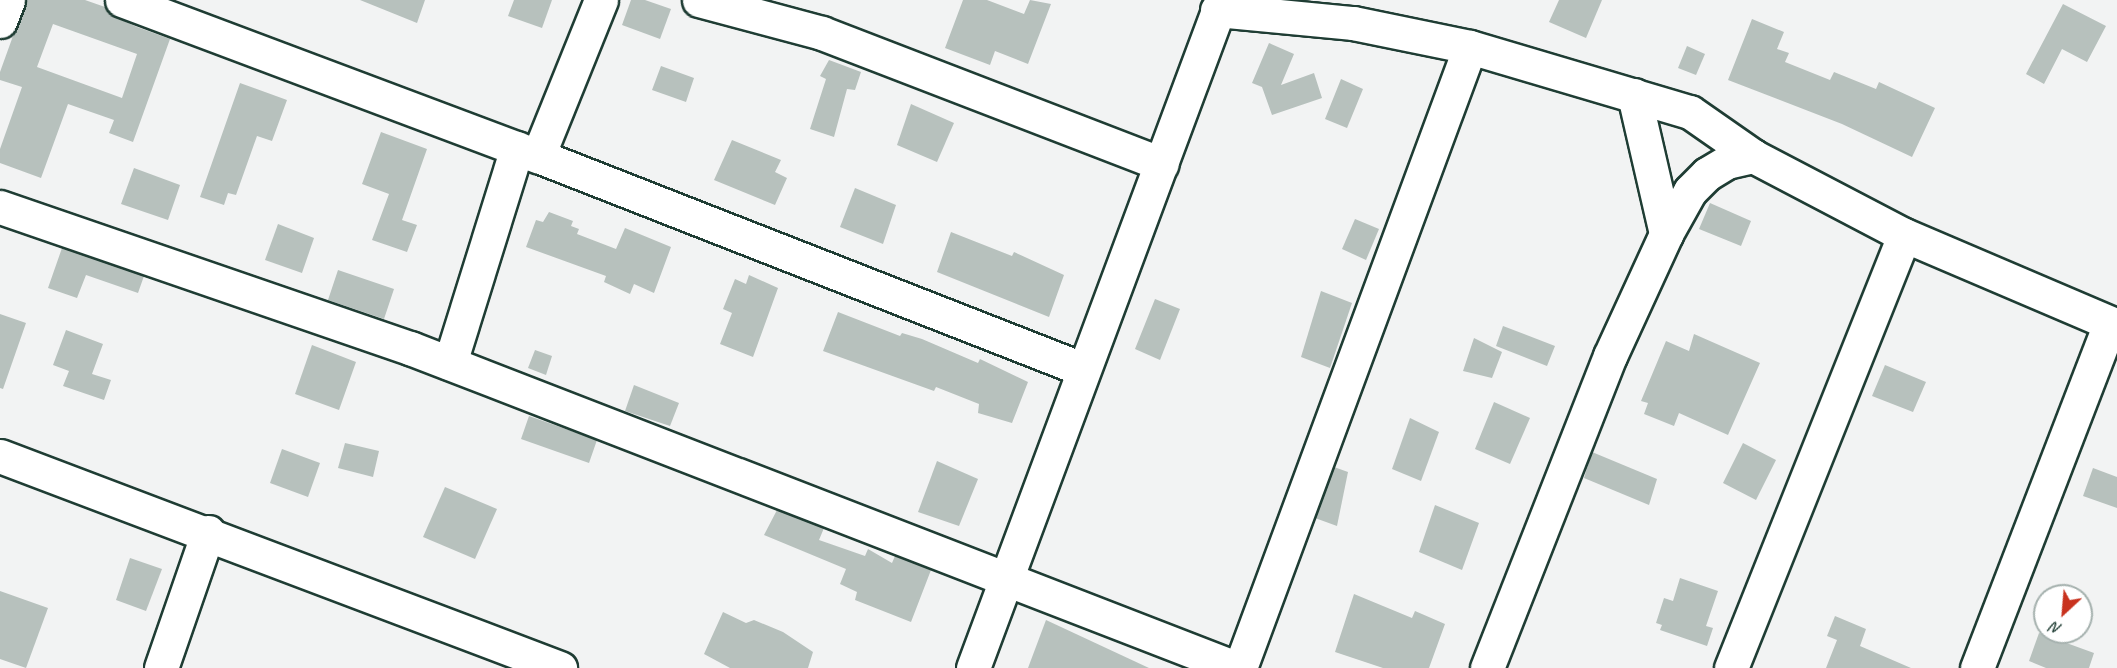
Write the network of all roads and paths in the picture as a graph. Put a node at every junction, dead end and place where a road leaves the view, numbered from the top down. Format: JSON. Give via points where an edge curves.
{"nodes":[{"id":1,"x":8,"y":0,"type":"edge"},
{"id":2,"x":122,"y":0,"type":"edge"},
{"id":3,"x":601,"y":0,"type":"edge"},
{"id":4,"x":699,"y":0,"type":"edge"},
{"id":5,"x":1220,"y":5,"type":"edge"},
{"id":6,"x":1343,"y":11,"type":"edge"},
{"id":7,"x":0,"y":21,"type":"edge"},
{"id":8,"x":1470,"y":47,"type":"junction"},
{"id":9,"x":1634,"y":94,"type":"junction"},
{"id":10,"x":528,"y":152,"type":"junction"},
{"id":11,"x":1753,"y":156,"type":"junction"},
{"id":12,"x":1162,"y":164,"type":"junction"},
{"id":13,"x":0,"y":207,"type":"edge"},
{"id":14,"x":1666,"y":234,"type":"junction"},
{"id":15,"x":1904,"y":235,"type":"junction"},
{"id":16,"x":2113,"y":325,"type":"edge"},
{"id":17,"x":450,"y":363,"type":"junction"},
{"id":18,"x":1082,"y":369,"type":"junction"},
{"id":19,"x":0,"y":456,"type":"edge"},
{"id":20,"x":208,"y":532,"type":"junction"},
{"id":21,"x":1007,"y":576,"type":"junction"},
{"id":22,"x":486,"y":655,"type":"edge"},
{"id":23,"x":161,"y":668,"type":"edge"},
{"id":24,"x":560,"y":668,"type":"edge"},
{"id":25,"x":973,"y":668,"type":"edge"},
{"id":26,"x":1238,"y":668,"type":"edge"},
{"id":27,"x":1487,"y":668,"type":"edge"},
{"id":28,"x":1731,"y":668,"type":"edge"},
{"id":29,"x":1977,"y":668,"type":"edge"}],
"edges":[{"from":1,"to":7,"type":"street"},
{"from":2,"to":10,"type":"street"},
{"from":3,"to":10,"type":"street"},
{"from":4,"to":12,"type":"street","via":[[822,33]]},
{"from":5,"to":6,"type":"street"},
{"from":5,"to":12,"type":"street"},
{"from":6,"to":8,"type":"street"},
{"from":8,"to":9,"type":"street"},
{"from":8,"to":26,"type":"street"},
{"from":9,"to":11,"type":"street","via":[[1690,112]]},
{"from":9,"to":14,"type":"street"},
{"from":10,"to":17,"type":"street"},
{"from":10,"to":18,"type":"street"},
{"from":11,"to":14,"type":"street","via":[[1727,162],[1707,174],[1690,191]]},
{"from":11,"to":15,"type":"street"},
{"from":12,"to":18,"type":"street"},
{"from":13,"to":17,"type":"street"},
{"from":14,"to":27,"type":"street","via":[[1610,356]]},
{"from":15,"to":16,"type":"street"},
{"from":15,"to":28,"type":"street"},
{"from":16,"to":29,"type":"street"},
{"from":17,"to":21,"type":"street"},
{"from":18,"to":21,"type":"street"},
{"from":19,"to":20,"type":"street"},
{"from":20,"to":22,"type":"street"},
{"from":20,"to":23,"type":"street"},
{"from":21,"to":25,"type":"street"},
{"from":21,"to":26,"type":"street"},
{"from":22,"to":24,"type":"street"}]}
